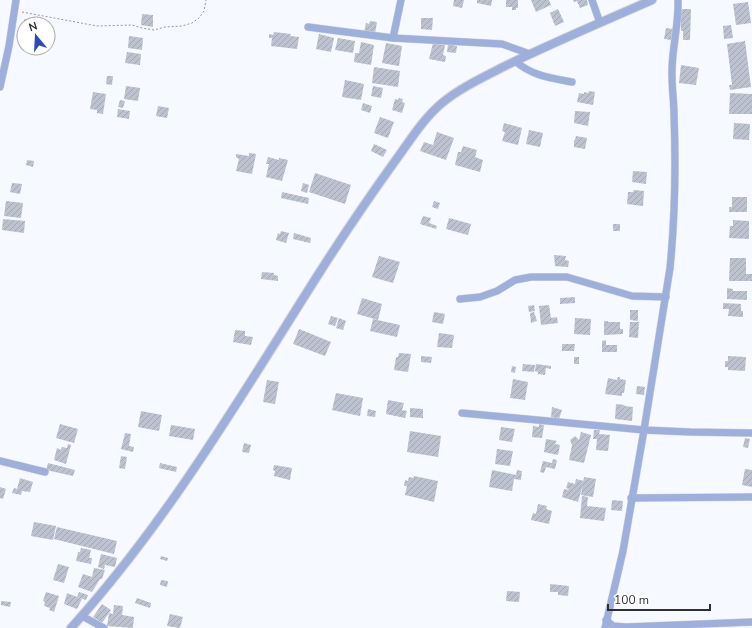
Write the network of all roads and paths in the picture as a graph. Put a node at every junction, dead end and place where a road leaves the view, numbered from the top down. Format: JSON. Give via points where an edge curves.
{"nodes":[{"id":1,"x":16,"y":0,"type":"edge"},
{"id":2,"x":206,"y":0,"type":"edge"},
{"id":3,"x":402,"y":0,"type":"edge"},
{"id":4,"x":592,"y":0,"type":"edge"},
{"id":5,"x":652,"y":0,"type":"edge"},
{"id":6,"x":678,"y":0,"type":"edge"},
{"id":7,"x":15,"y":11,"type":"junction"},
{"id":8,"x":600,"y":23,"type":"junction"},
{"id":9,"x":308,"y":27,"type":"dead end"},
{"id":10,"x":393,"y":38,"type":"junction"},
{"id":11,"x":530,"y":54,"type":"junction"},
{"id":12,"x":516,"y":61,"type":"junction"},
{"id":13,"x":572,"y":82,"type":"dead end"},
{"id":14,"x":0,"y":87,"type":"edge"},
{"id":15,"x":666,"y":297,"type":"junction"},
{"id":16,"x":460,"y":299,"type":"dead end"},
{"id":17,"x":462,"y":413,"type":"dead end"},
{"id":18,"x":644,"y":430,"type":"junction"},
{"id":19,"x":752,"y":433,"type":"edge"},
{"id":20,"x":0,"y":461,"type":"edge"},
{"id":21,"x":45,"y":472,"type":"dead end"},
{"id":22,"x":752,"y":497,"type":"edge"},
{"id":23,"x":631,"y":498,"type":"junction"},
{"id":24,"x":82,"y":616,"type":"junction"},
{"id":25,"x":606,"y":620,"type":"junction"},
{"id":26,"x":752,"y":622,"type":"edge"},
{"id":27,"x":71,"y":628,"type":"edge"},
{"id":28,"x":104,"y":628,"type":"edge"},
{"id":29,"x":605,"y":628,"type":"edge"}],
"edges":[{"from":1,"to":7,"type":"street"},
{"from":2,"to":7,"type":"path","via":[[204,11],[192,23],[154,30],[132,25],[97,26]]},
{"from":3,"to":10,"type":"street"},
{"from":4,"to":8,"type":"street"},
{"from":5,"to":8,"type":"street"},
{"from":6,"to":15,"type":"street","via":[[672,68],[675,122],[674,214]]},
{"from":7,"to":14,"type":"street"},
{"from":8,"to":11,"type":"street"},
{"from":9,"to":10,"type":"street"},
{"from":10,"to":11,"type":"street","via":[[502,44]]},
{"from":11,"to":12,"type":"street"},
{"from":12,"to":13,"type":"street","via":[[534,74]]},
{"from":12,"to":24,"type":"street","via":[[442,103],[419,129],[364,205],[179,490],[141,543]]},
{"from":15,"to":16,"type":"street","via":[[632,296],[567,277],[530,277],[514,280],[497,291],[480,297]]},
{"from":15,"to":18,"type":"street"},
{"from":17,"to":18,"type":"street"},
{"from":18,"to":19,"type":"street"},
{"from":18,"to":23,"type":"street"},
{"from":20,"to":21,"type":"street"},
{"from":22,"to":23,"type":"street"},
{"from":23,"to":25,"type":"street","via":[[623,551]]},
{"from":24,"to":27,"type":"street"},
{"from":24,"to":28,"type":"street"},
{"from":25,"to":26,"type":"street","via":[[613,626],[626,627]]},
{"from":25,"to":29,"type":"street"}]}
